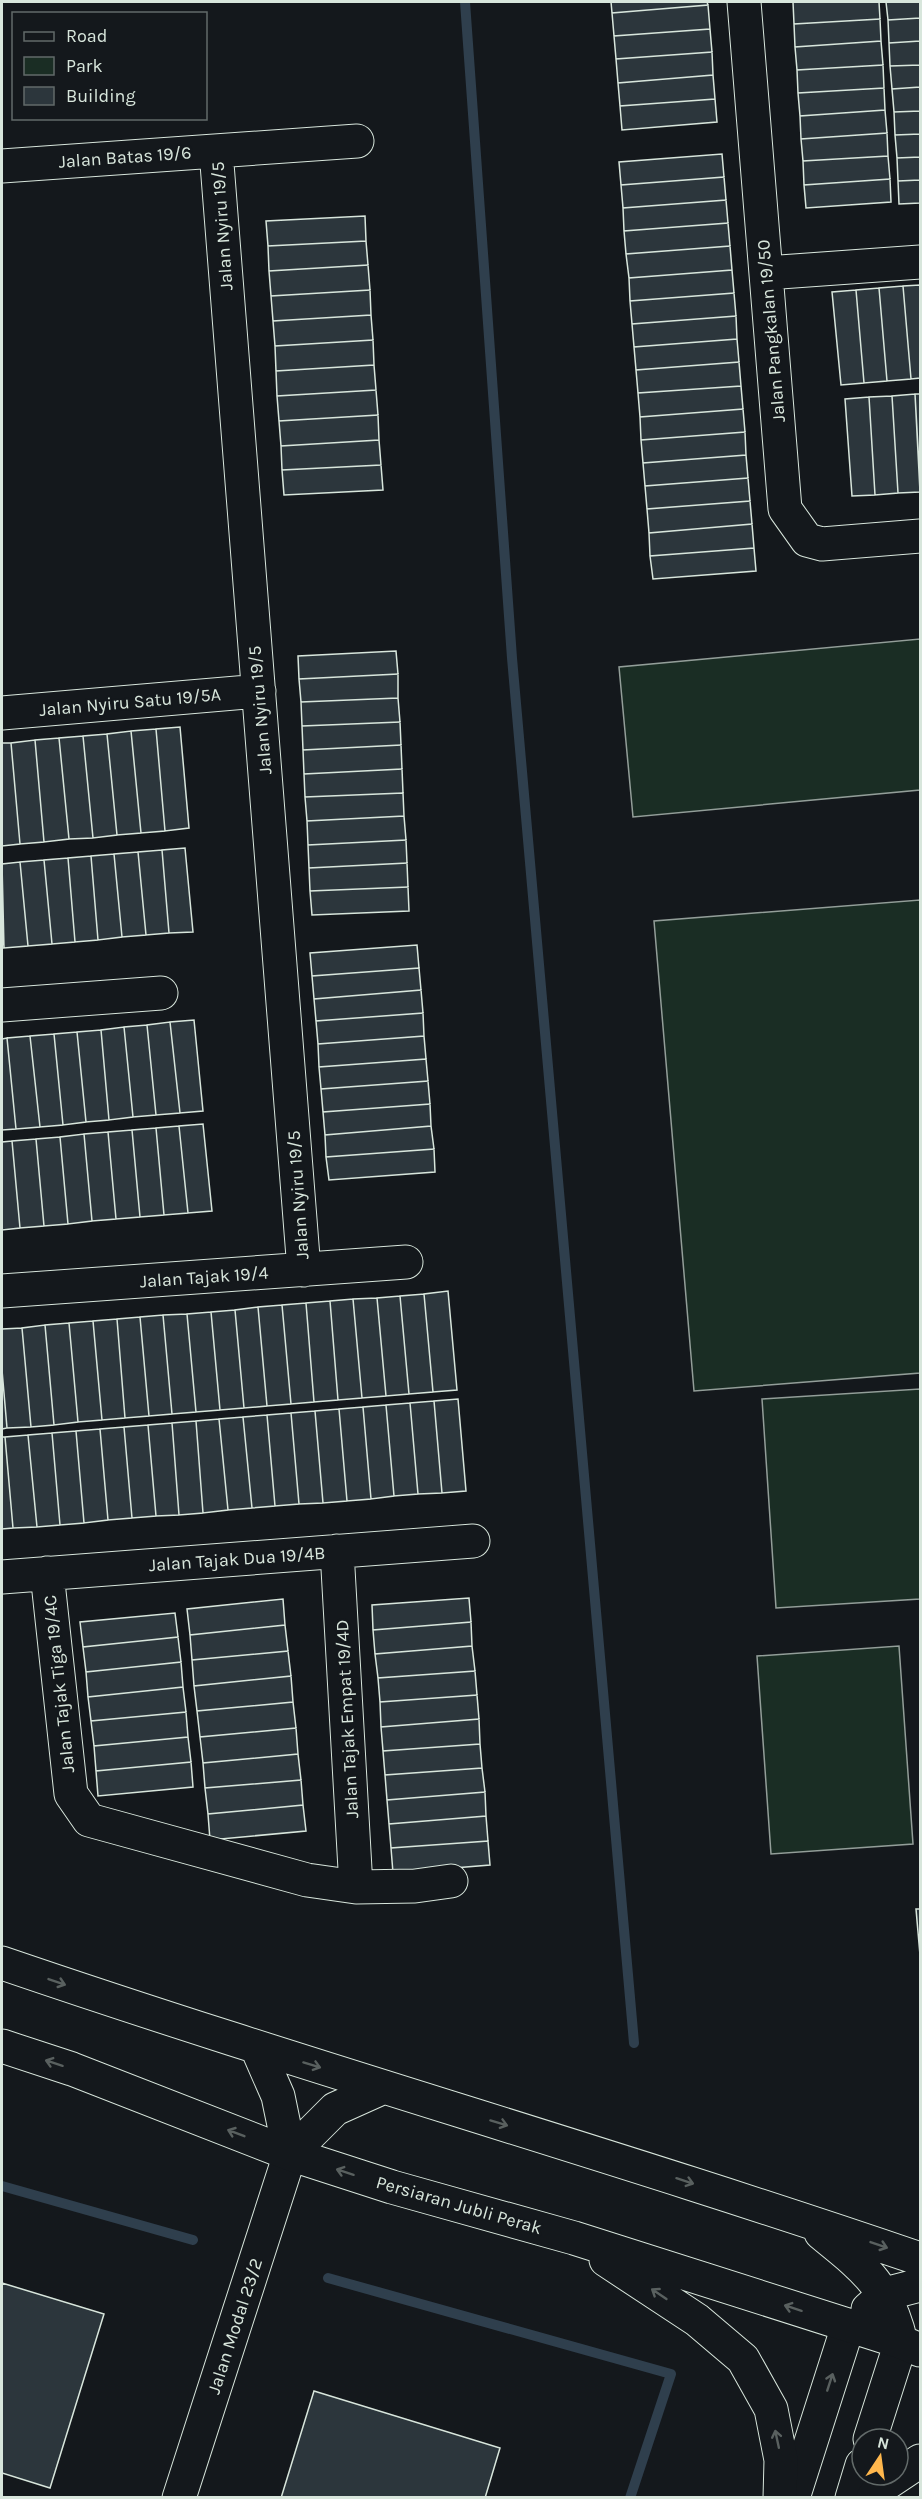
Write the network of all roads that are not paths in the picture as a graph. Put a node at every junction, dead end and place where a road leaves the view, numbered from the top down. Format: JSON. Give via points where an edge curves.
{"nodes":[{"id":1,"x":744,"y":2,"type":"edge"},
{"id":2,"x":357,"y":141,"type":"dead end"},
{"id":3,"x":216,"y":151,"type":"junction"},
{"id":4,"x":2,"y":166,"type":"edge"},
{"id":5,"x":921,"y":262,"type":"edge"},
{"id":6,"x":766,"y":273,"type":"junction"},
{"id":7,"x":921,"y":536,"type":"edge"},
{"id":8,"x":259,"y":691,"type":"junction"},
{"id":9,"x":2,"y":713,"type":"edge"},
{"id":10,"x":161,"y":993,"type":"dead end"},
{"id":11,"x":2,"y":1005,"type":"edge"},
{"id":12,"x":406,"y":1262,"type":"dead end"},
{"id":13,"x":304,"y":1270,"type":"junction"},
{"id":14,"x":2,"y":1292,"type":"edge"},
{"id":15,"x":473,"y":1541,"type":"dead end"},
{"id":16,"x":337,"y":1551,"type":"junction"},
{"id":17,"x":47,"y":1573,"type":"junction"},
{"id":18,"x":2,"y":1577,"type":"edge"},
{"id":19,"x":451,"y":1881,"type":"dead end"},
{"id":20,"x":356,"y":1887,"type":"junction"},
{"id":21,"x":2,"y":1963,"type":"edge"},
{"id":22,"x":2,"y":2046,"type":"edge"},
{"id":23,"x":256,"y":2048,"type":"junction"},
{"id":24,"x":384,"y":2087,"type":"junction"},
{"id":25,"x":290,"y":2154,"type":"junction"},
{"id":26,"x":804,"y":2220,"type":"junction"},
{"id":27,"x":574,"y":2238,"type":"junction"},
{"id":28,"x":921,"y":2259,"type":"edge"},
{"id":29,"x":921,"y":2285,"type":"edge"},
{"id":30,"x":885,"y":2294,"type":"junction"},
{"id":31,"x":848,"y":2326,"type":"junction"},
{"id":32,"x":911,"y":2346,"type":"edge"},
{"id":33,"x":875,"y":2427,"type":"edge"},
{"id":34,"x":921,"y":2461,"type":"edge"},
{"id":35,"x":179,"y":2498,"type":"edge"},
{"id":36,"x":780,"y":2498,"type":"edge"},
{"id":37,"x":793,"y":2498,"type":"edge"},
{"id":38,"x":873,"y":2498,"type":"edge"}],
"edges":[{"from":1,"to":6,"type":"street","name":"Jalan Pangkalan 19/50"},
{"from":2,"to":3,"type":"street","name":"Jalan Batas 19/6"},
{"from":3,"to":4,"type":"street","name":"Jalan Batas 19/6"},
{"from":3,"to":8,"type":"street","name":"Jalan Nyiru 19/5"},
{"from":5,"to":6,"type":"street"},
{"from":6,"to":7,"type":"street","name":"Jalan Pangkalan 19/50","via":[[785,509],[807,540],[822,544]]},
{"from":8,"to":9,"type":"street","name":"Jalan Nyiru Satu 19/5A"},
{"from":8,"to":13,"type":"street","name":"Jalan Nyiru 19/5"},
{"from":10,"to":11,"type":"street"},
{"from":12,"to":13,"type":"street","name":"Jalan Tajak 19/4"},
{"from":13,"to":14,"type":"street","name":"Jalan Tajak 19/4"},
{"from":15,"to":16,"type":"street","name":"Jalan Tajak Dua 19/4B"},
{"from":16,"to":17,"type":"street","name":"Jalan Tajak Dua 19/4B"},
{"from":16,"to":20,"type":"street","name":"Jalan Tajak Empat 19/4D"},
{"from":17,"to":18,"type":"street","name":"Jalan Tajak Dua 19/4B"},
{"from":17,"to":20,"type":"street","name":"Jalan Tajak Tiga 19/4C","via":[[71,1794],[89,1820],[307,1880]]},
{"from":19,"to":20,"type":"street"},
{"from":21,"to":23,"type":"street","one_way":true},
{"from":25,"to":22,"type":"street","name":"Persiaran Jubli Perak","one_way":true,"via":[[72,2069]]},
{"from":23,"to":24,"type":"street","one_way":true},
{"from":23,"to":25,"type":"street","via":[[278,2096]]},
{"from":24,"to":25,"type":"street","via":[[335,2109]]},
{"from":24,"to":26,"type":"street","one_way":true},
{"from":27,"to":25,"type":"street","name":"Persiaran Jubli Perak","one_way":true},
{"from":25,"to":35,"type":"street","name":"Jalan Modal 23/2"},
{"from":26,"to":28,"type":"street","one_way":true},
{"from":26,"to":30,"type":"street","via":[[863,2267]]},
{"from":31,"to":27,"type":"street","name":"Persiaran Jubli Perak","one_way":true},
{"from":36,"to":27,"type":"street","one_way":true,"via":[[782,2460],[771,2409],[743,2359],[697,2320]]},
{"from":29,"to":30,"type":"street"},
{"from":30,"to":31,"type":"street"},
{"from":30,"to":32,"type":"street"},
{"from":31,"to":32,"type":"street","name":"Persiaran Jubli Perak"},
{"from":37,"to":31,"type":"street","one_way":true},
{"from":32,"to":33,"type":"street"},
{"from":34,"to":38,"type":"street","via":[[881,2487]]}]}
